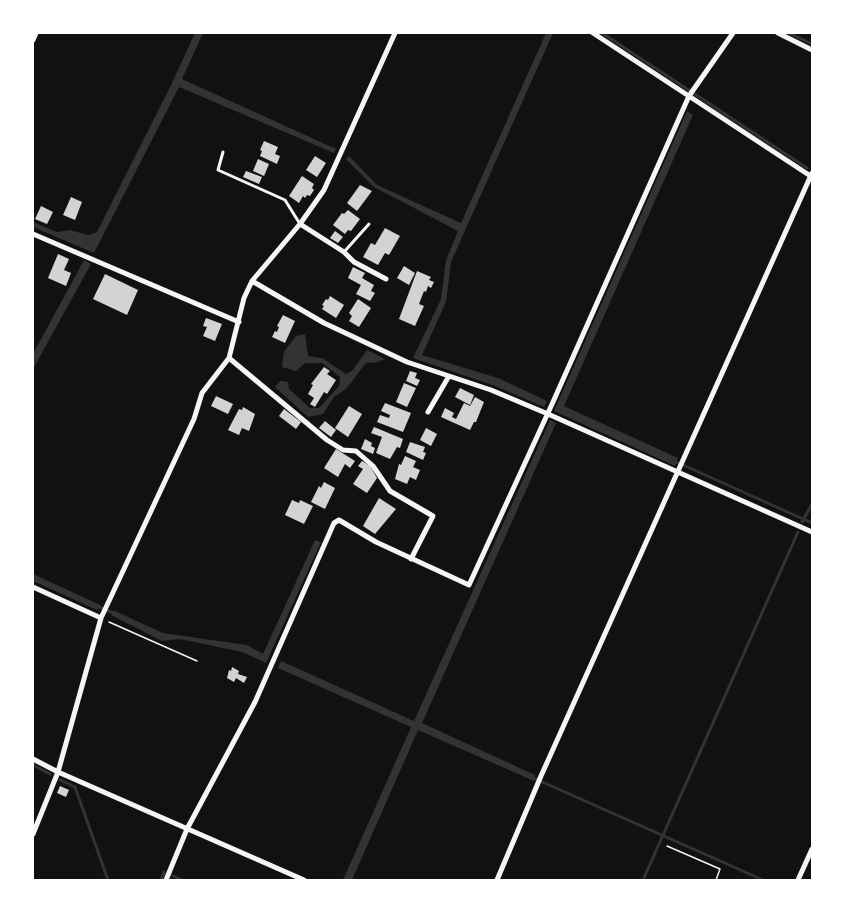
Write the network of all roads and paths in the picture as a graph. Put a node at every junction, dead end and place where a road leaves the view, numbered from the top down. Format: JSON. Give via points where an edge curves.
{"nodes":[{"id":1,"x":36,"y":33,"type":"edge"},
{"id":2,"x":395,"y":33,"type":"edge"},
{"id":3,"x":593,"y":33,"type":"edge"},
{"id":4,"x":732,"y":33,"type":"edge"},
{"id":5,"x":778,"y":33,"type":"edge"},
{"id":6,"x":33,"y":40,"type":"edge"},
{"id":7,"x":812,"y":50,"type":"edge"},
{"id":8,"x":689,"y":96,"type":"junction"},
{"id":9,"x":223,"y":152,"type":"dead end"},
{"id":10,"x":812,"y":175,"type":"edge"},
{"id":11,"x":300,"y":224,"type":"junction"},
{"id":12,"x":369,"y":224,"type":"dead end"},
{"id":13,"x":33,"y":234,"type":"edge"},
{"id":14,"x":344,"y":252,"type":"junction"},
{"id":15,"x":386,"y":279,"type":"dead end"},
{"id":16,"x":252,"y":281,"type":"junction"},
{"id":17,"x":239,"y":322,"type":"junction"},
{"id":18,"x":229,"y":358,"type":"junction"},
{"id":19,"x":449,"y":376,"type":"junction"},
{"id":20,"x":428,"y":412,"type":"dead end"},
{"id":21,"x":549,"y":412,"type":"junction"},
{"id":22,"x":679,"y":472,"type":"junction"},
{"id":23,"x":812,"y":532,"type":"edge"},
{"id":24,"x":411,"y":559,"type":"junction"},
{"id":25,"x":33,"y":587,"type":"edge"},
{"id":26,"x":102,"y":617,"type":"junction"},
{"id":27,"x":196,"y":661,"type":"dead end"},
{"id":28,"x":33,"y":759,"type":"edge"},
{"id":29,"x":58,"y":772,"type":"junction"},
{"id":30,"x":187,"y":829,"type":"junction"},
{"id":31,"x":33,"y":834,"type":"edge"},
{"id":32,"x":667,"y":846,"type":"dead end"},
{"id":33,"x":812,"y":849,"type":"edge"},
{"id":34,"x":295,"y":878,"type":"edge"},
{"id":35,"x":166,"y":880,"type":"edge"},
{"id":36,"x":304,"y":880,"type":"edge"},
{"id":37,"x":497,"y":880,"type":"edge"},
{"id":38,"x":716,"y":880,"type":"edge"},
{"id":39,"x":798,"y":880,"type":"edge"}],
"edges":[{"from":1,"to":6,"type":"street"},
{"from":2,"to":11,"type":"street","via":[[324,190]]},
{"from":3,"to":8,"type":"street"},
{"from":4,"to":8,"type":"street"},
{"from":5,"to":7,"type":"street"},
{"from":8,"to":10,"type":"street"},
{"from":8,"to":21,"type":"street"},
{"from":9,"to":11,"type":"lane","via":[[218,170],[285,200]]},
{"from":10,"to":22,"type":"street"},
{"from":11,"to":14,"type":"street"},
{"from":11,"to":16,"type":"street"},
{"from":12,"to":14,"type":"lane"},
{"from":13,"to":17,"type":"street"},
{"from":14,"to":15,"type":"street","via":[[354,262]]},
{"from":16,"to":17,"type":"street"},
{"from":16,"to":19,"type":"street","via":[[357,339],[406,362]]},
{"from":17,"to":18,"type":"street"},
{"from":18,"to":24,"type":"street","via":[[327,440],[343,450],[356,451],[373,466],[390,491],[433,516]]},
{"from":18,"to":26,"type":"street","via":[[202,393],[194,420]]},
{"from":19,"to":20,"type":"street"},
{"from":19,"to":21,"type":"street"},
{"from":21,"to":22,"type":"street"},
{"from":21,"to":24,"type":"street","via":[[469,585]]},
{"from":22,"to":23,"type":"street"},
{"from":22,"to":37,"type":"street"},
{"from":24,"to":30,"type":"street","via":[[339,520],[334,523],[255,702]]},
{"from":25,"to":26,"type":"street"},
{"from":26,"to":27,"type":"path"},
{"from":26,"to":29,"type":"street"},
{"from":28,"to":29,"type":"street"},
{"from":29,"to":30,"type":"street"},
{"from":29,"to":31,"type":"street"},
{"from":30,"to":34,"type":"street"},
{"from":30,"to":35,"type":"street"},
{"from":32,"to":38,"type":"path","via":[[720,869]]},
{"from":33,"to":39,"type":"street"},
{"from":34,"to":36,"type":"street"}]}
